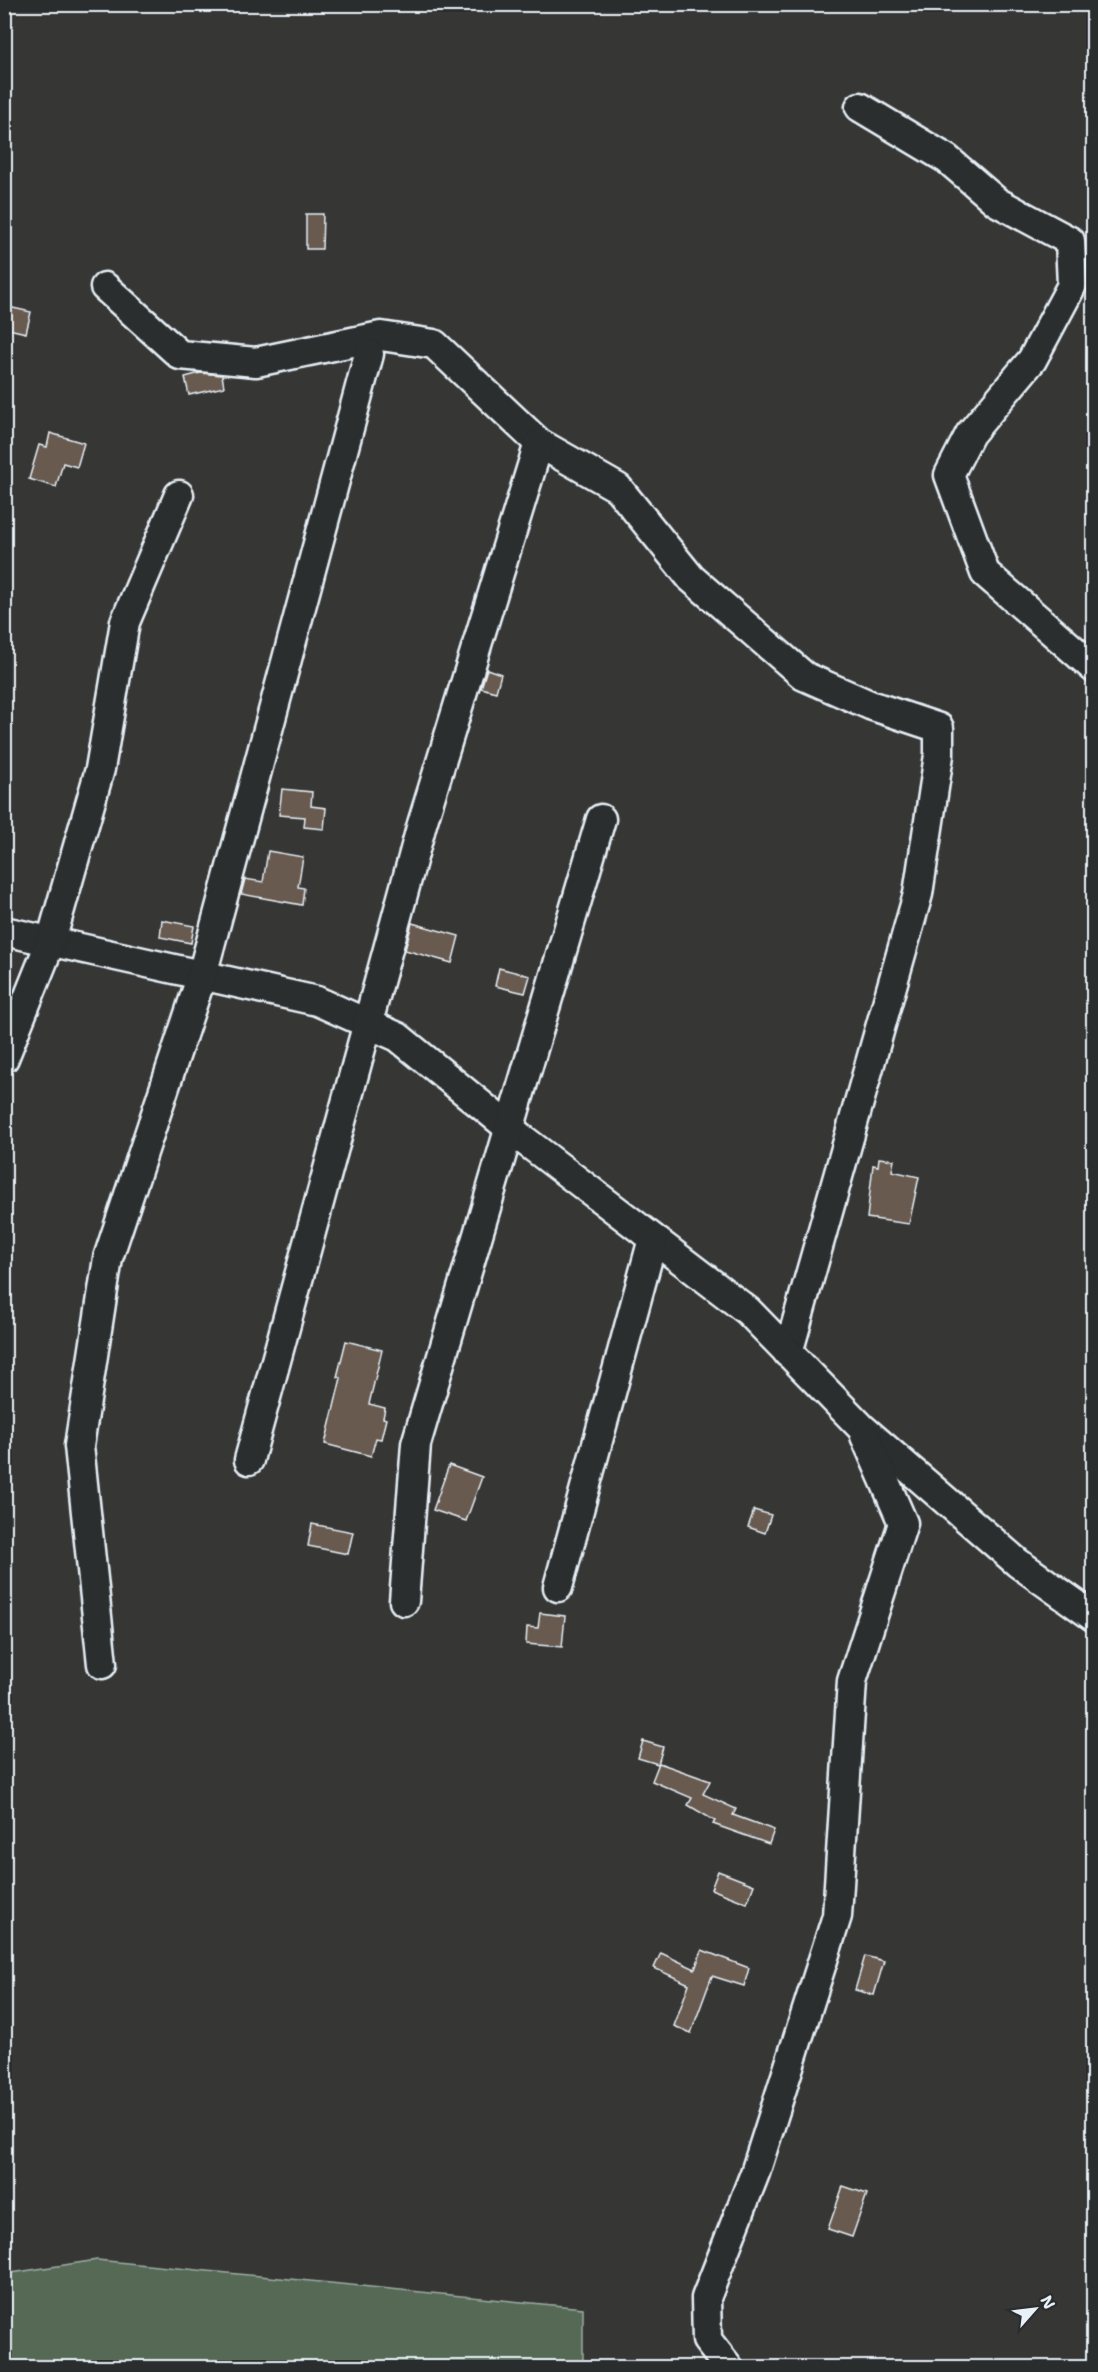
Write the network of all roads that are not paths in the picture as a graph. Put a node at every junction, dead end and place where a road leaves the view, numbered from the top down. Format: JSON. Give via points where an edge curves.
{"nodes":[{"id":1,"x":860,"y":107,"type":"dead end"},
{"id":2,"x":1082,"y":236,"type":"edge"},
{"id":3,"x":105,"y":287,"type":"dead end"},
{"id":4,"x":369,"y":354,"type":"dead end"},
{"id":5,"x":539,"y":443,"type":"junction"},
{"id":6,"x":179,"y":495,"type":"dead end"},
{"id":7,"x":1094,"y":668,"type":"edge"},
{"id":8,"x":601,"y":819,"type":"dead end"},
{"id":9,"x":4,"y":930,"type":"edge"},
{"id":10,"x":51,"y":941,"type":"junction"},
{"id":11,"x":202,"y":975,"type":"junction"},
{"id":12,"x":367,"y":1023,"type":"junction"},
{"id":13,"x":4,"y":1058,"type":"edge"},
{"id":14,"x":511,"y":1129,"type":"junction"},
{"id":15,"x":653,"y":1239,"type":"junction"},
{"id":16,"x":788,"y":1353,"type":"junction"},
{"id":17,"x":862,"y":1428,"type":"junction"},
{"id":18,"x":249,"y":1460,"type":"dead end"},
{"id":19,"x":558,"y":1587,"type":"dead end"},
{"id":20,"x":404,"y":1601,"type":"dead end"},
{"id":21,"x":1094,"y":1617,"type":"edge"},
{"id":22,"x":102,"y":1664,"type":"dead end"},
{"id":23,"x":729,"y":2367,"type":"edge"}],
"edges":[{"from":1,"to":2,"type":"street","via":[[947,159],[997,202]]},
{"from":2,"to":7,"type":"street","via":[[1072,285],[1032,360],[970,434],[949,475],[985,573]]},
{"from":3,"to":5,"type":"street","via":[[180,355],[256,362],[381,336],[434,344]]},
{"from":4,"to":11,"type":"street"},
{"from":5,"to":12,"type":"street","via":[[422,824]]},
{"from":5,"to":16,"type":"street","via":[[618,488],[692,578],[804,676],[870,705],[939,728],[939,755],[918,894]]},
{"from":6,"to":10,"type":"street","via":[[125,622],[100,769]]},
{"from":8,"to":14,"type":"street"},
{"from":9,"to":10,"type":"street"},
{"from":10,"to":11,"type":"street"},
{"from":10,"to":13,"type":"street"},
{"from":11,"to":12,"type":"street","via":[[317,1001]]},
{"from":11,"to":22,"type":"street","via":[[108,1258],[79,1446]]},
{"from":12,"to":14,"type":"street","via":[[398,1037]]},
{"from":12,"to":18,"type":"street"},
{"from":14,"to":15,"type":"street"},
{"from":14,"to":20,"type":"street","via":[[416,1444]]},
{"from":15,"to":16,"type":"street","via":[[748,1311]]},
{"from":15,"to":19,"type":"street"},
{"from":16,"to":17,"type":"street"},
{"from":17,"to":21,"type":"street","via":[[1018,1563]]},
{"from":17,"to":23,"type":"street","via":[[903,1523],[852,1681],[837,1916],[755,2173],[706,2298],[707,2340]]}]}
